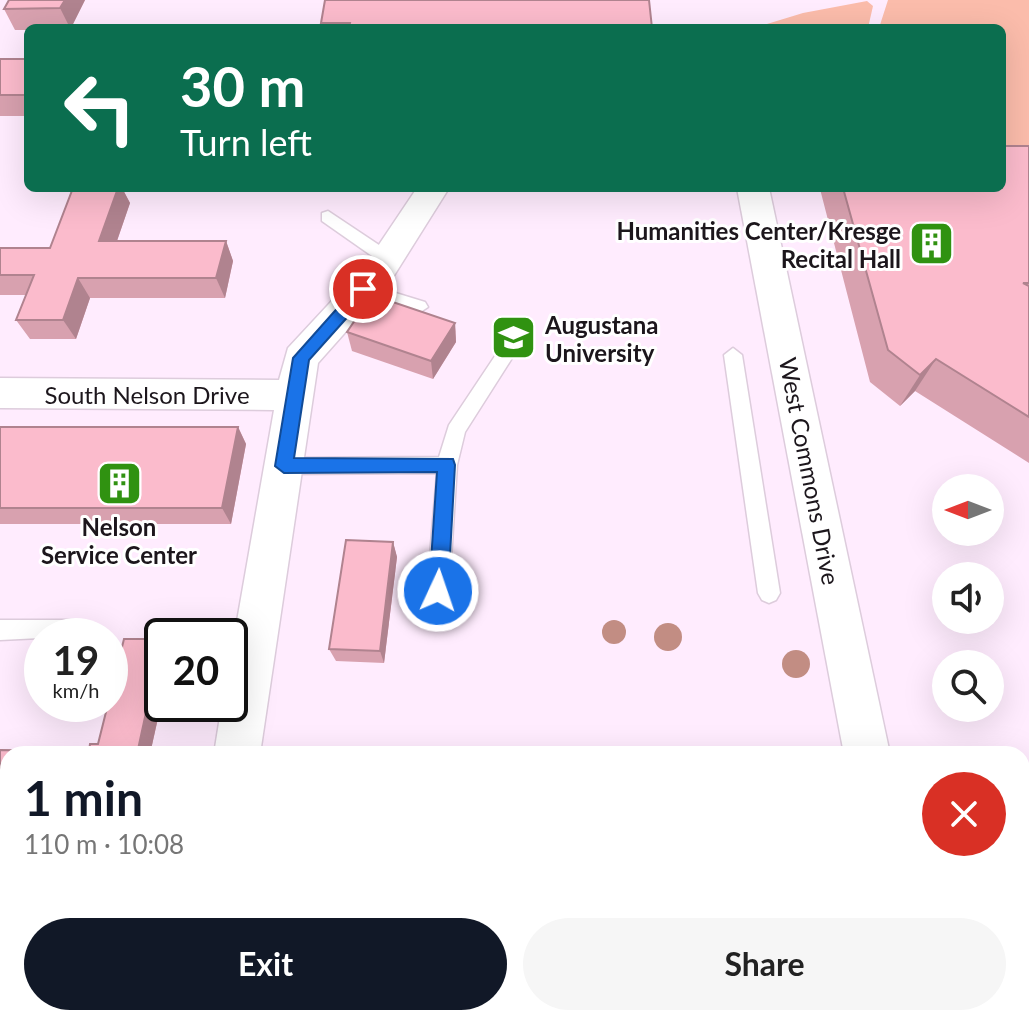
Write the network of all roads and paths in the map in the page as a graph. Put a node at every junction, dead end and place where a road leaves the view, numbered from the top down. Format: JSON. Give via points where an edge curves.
{"nodes":[{"id":1,"x":430,"y":192,"type":"edge"},
{"id":2,"x":754,"y":192,"type":"edge"},
{"id":3,"x":328,"y":217,"type":"dead end"},
{"id":4,"x":388,"y":259,"type":"junction"},
{"id":5,"x":363,"y":289,"type":"junction"},
{"id":6,"x":419,"y":307,"type":"edge"},
{"id":7,"x":505,"y":355,"type":"dead end"},
{"id":8,"x":733,"y":355,"type":"dead end"},
{"id":9,"x":0,"y":393,"type":"edge"},
{"id":10,"x":293,"y":395,"type":"junction"},
{"id":11,"x":447,"y":465,"type":"junction"},
{"id":12,"x":284,"y":466,"type":"junction"},
{"id":13,"x":438,"y":591,"type":"dead end"},
{"id":14,"x":769,"y":593,"type":"dead end"},
{"id":15,"x":0,"y":630,"type":"edge"},
{"id":16,"x":24,"y":630,"type":"edge"},
{"id":17,"x":238,"y":746,"type":"edge"},
{"id":18,"x":865,"y":746,"type":"edge"}],
"edges":[{"from":1,"to":4,"type":"street"},
{"from":2,"to":18,"type":"street","name":"West Commons Drive"},
{"from":3,"to":4,"type":"lane"},
{"from":4,"to":5,"type":"street"},
{"from":5,"to":6,"type":"lane"},
{"from":5,"to":10,"type":"street","via":[[301,358]]},
{"from":7,"to":11,"type":"lane","via":[[456,430]]},
{"from":8,"to":14,"type":"lane"},
{"from":9,"to":10,"type":"street","name":"South Nelson Drive"},
{"from":10,"to":12,"type":"street"},
{"from":11,"to":12,"type":"lane"},
{"from":11,"to":13,"type":"lane"},
{"from":12,"to":17,"type":"street"},
{"from":15,"to":16,"type":"lane"}]}
